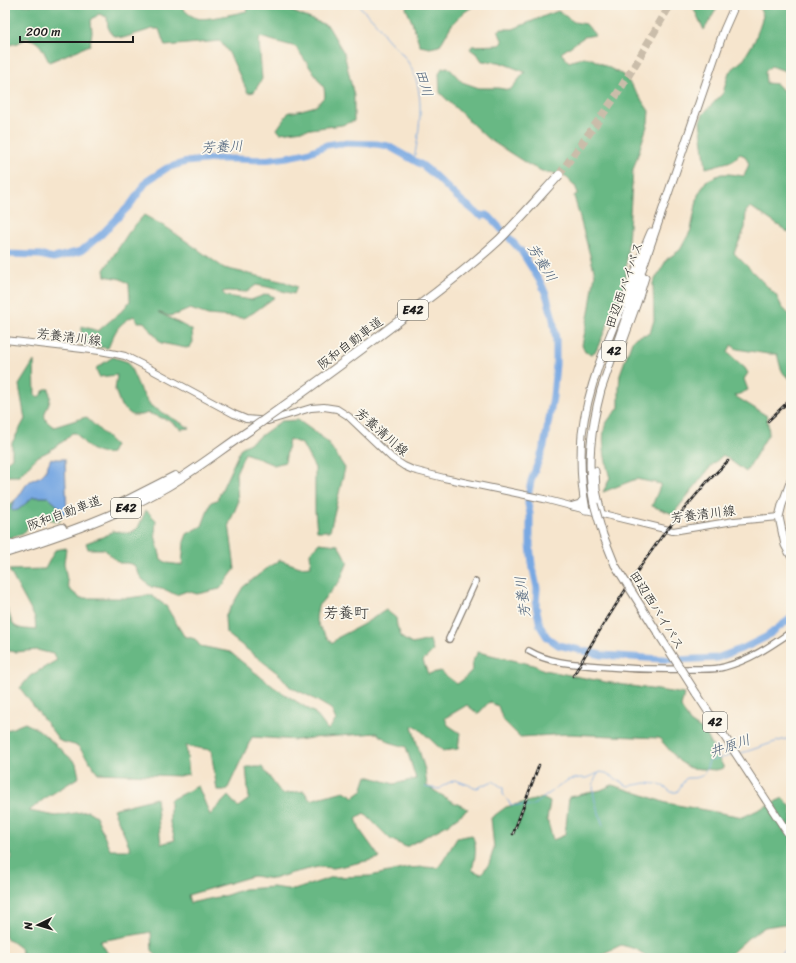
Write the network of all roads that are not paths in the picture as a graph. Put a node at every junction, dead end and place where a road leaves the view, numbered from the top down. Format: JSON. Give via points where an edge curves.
{"nodes":[{"id":1,"x":735,"y":5,"type":"edge"},
{"id":2,"x":559,"y":175,"type":"tunnel mouth"},
{"id":3,"x":665,"y":203,"type":"junction"},
{"id":4,"x":5,"y":340,"type":"edge"},
{"id":5,"x":236,"y":440,"type":"junction"},
{"id":6,"x":791,"y":480,"type":"edge"},
{"id":7,"x":584,"y":499,"type":"junction"},
{"id":8,"x":573,"y":506,"type":"junction"},
{"id":9,"x":586,"y":510,"type":"junction"},
{"id":10,"x":601,"y":513,"type":"junction"},
{"id":11,"x":779,"y":517,"type":"junction"},
{"id":12,"x":5,"y":547,"type":"edge"},
{"id":13,"x":5,"y":553,"type":"edge"},
{"id":14,"x":791,"y":556,"type":"edge"},
{"id":15,"x":475,"y":582,"type":"dead end"},
{"id":16,"x":791,"y":632,"type":"edge"},
{"id":17,"x":449,"y":639,"type":"dead end"},
{"id":18,"x":529,"y":652,"type":"dead end"},
{"id":19,"x":791,"y":838,"type":"edge"}],
"edges":[{"from":1,"to":3,"type":"highway","name":"田辺西バイパス","number":"42","via":[[724,30]]},
{"from":2,"to":5,"type":"highway","name":"阪和自動車道","number":"E42","bridge":true,"via":[[499,240],[448,284]]},
{"from":3,"to":7,"type":"highway","via":[[644,247],[593,386],[582,439],[581,470]]},
{"from":3,"to":10,"type":"highway","via":[[639,297],[598,419],[594,459],[596,490]]},
{"from":3,"to":19,"type":"highway","name":"田辺西バイパス","number":"42","bridge":true,"via":[[597,406],[590,458],[594,504],[615,565]]},
{"from":4,"to":8,"type":"main road","name":"芳養清川線","via":[[125,356],[246,418],[268,421],[311,408],[337,409],[348,416],[392,458],[413,470]]},
{"from":5,"to":12,"type":"highway","name":"阪和自動車道","number":"E42","via":[[186,470],[104,512]]},
{"from":5,"to":13,"type":"highway","name":"阪和自動車道","number":"E42","via":[[172,484],[130,506]]},
{"from":6,"to":11,"type":"highway"},
{"from":7,"to":8,"type":"highway","via":[[580,504]]},
{"from":7,"to":9,"type":"highway"},
{"from":8,"to":9,"type":"main road","name":"芳養清川線"},
{"from":9,"to":10,"type":"main road","name":"芳養清川線"},
{"from":10,"to":11,"type":"main road","name":"芳養清川線","via":[[673,531]]},
{"from":11,"to":14,"type":"highway","via":[[785,545]]},
{"from":15,"to":17,"type":"street"},
{"from":16,"to":18,"type":"street","via":[[758,654],[722,668],[659,670],[602,667],[564,663]]}]}
